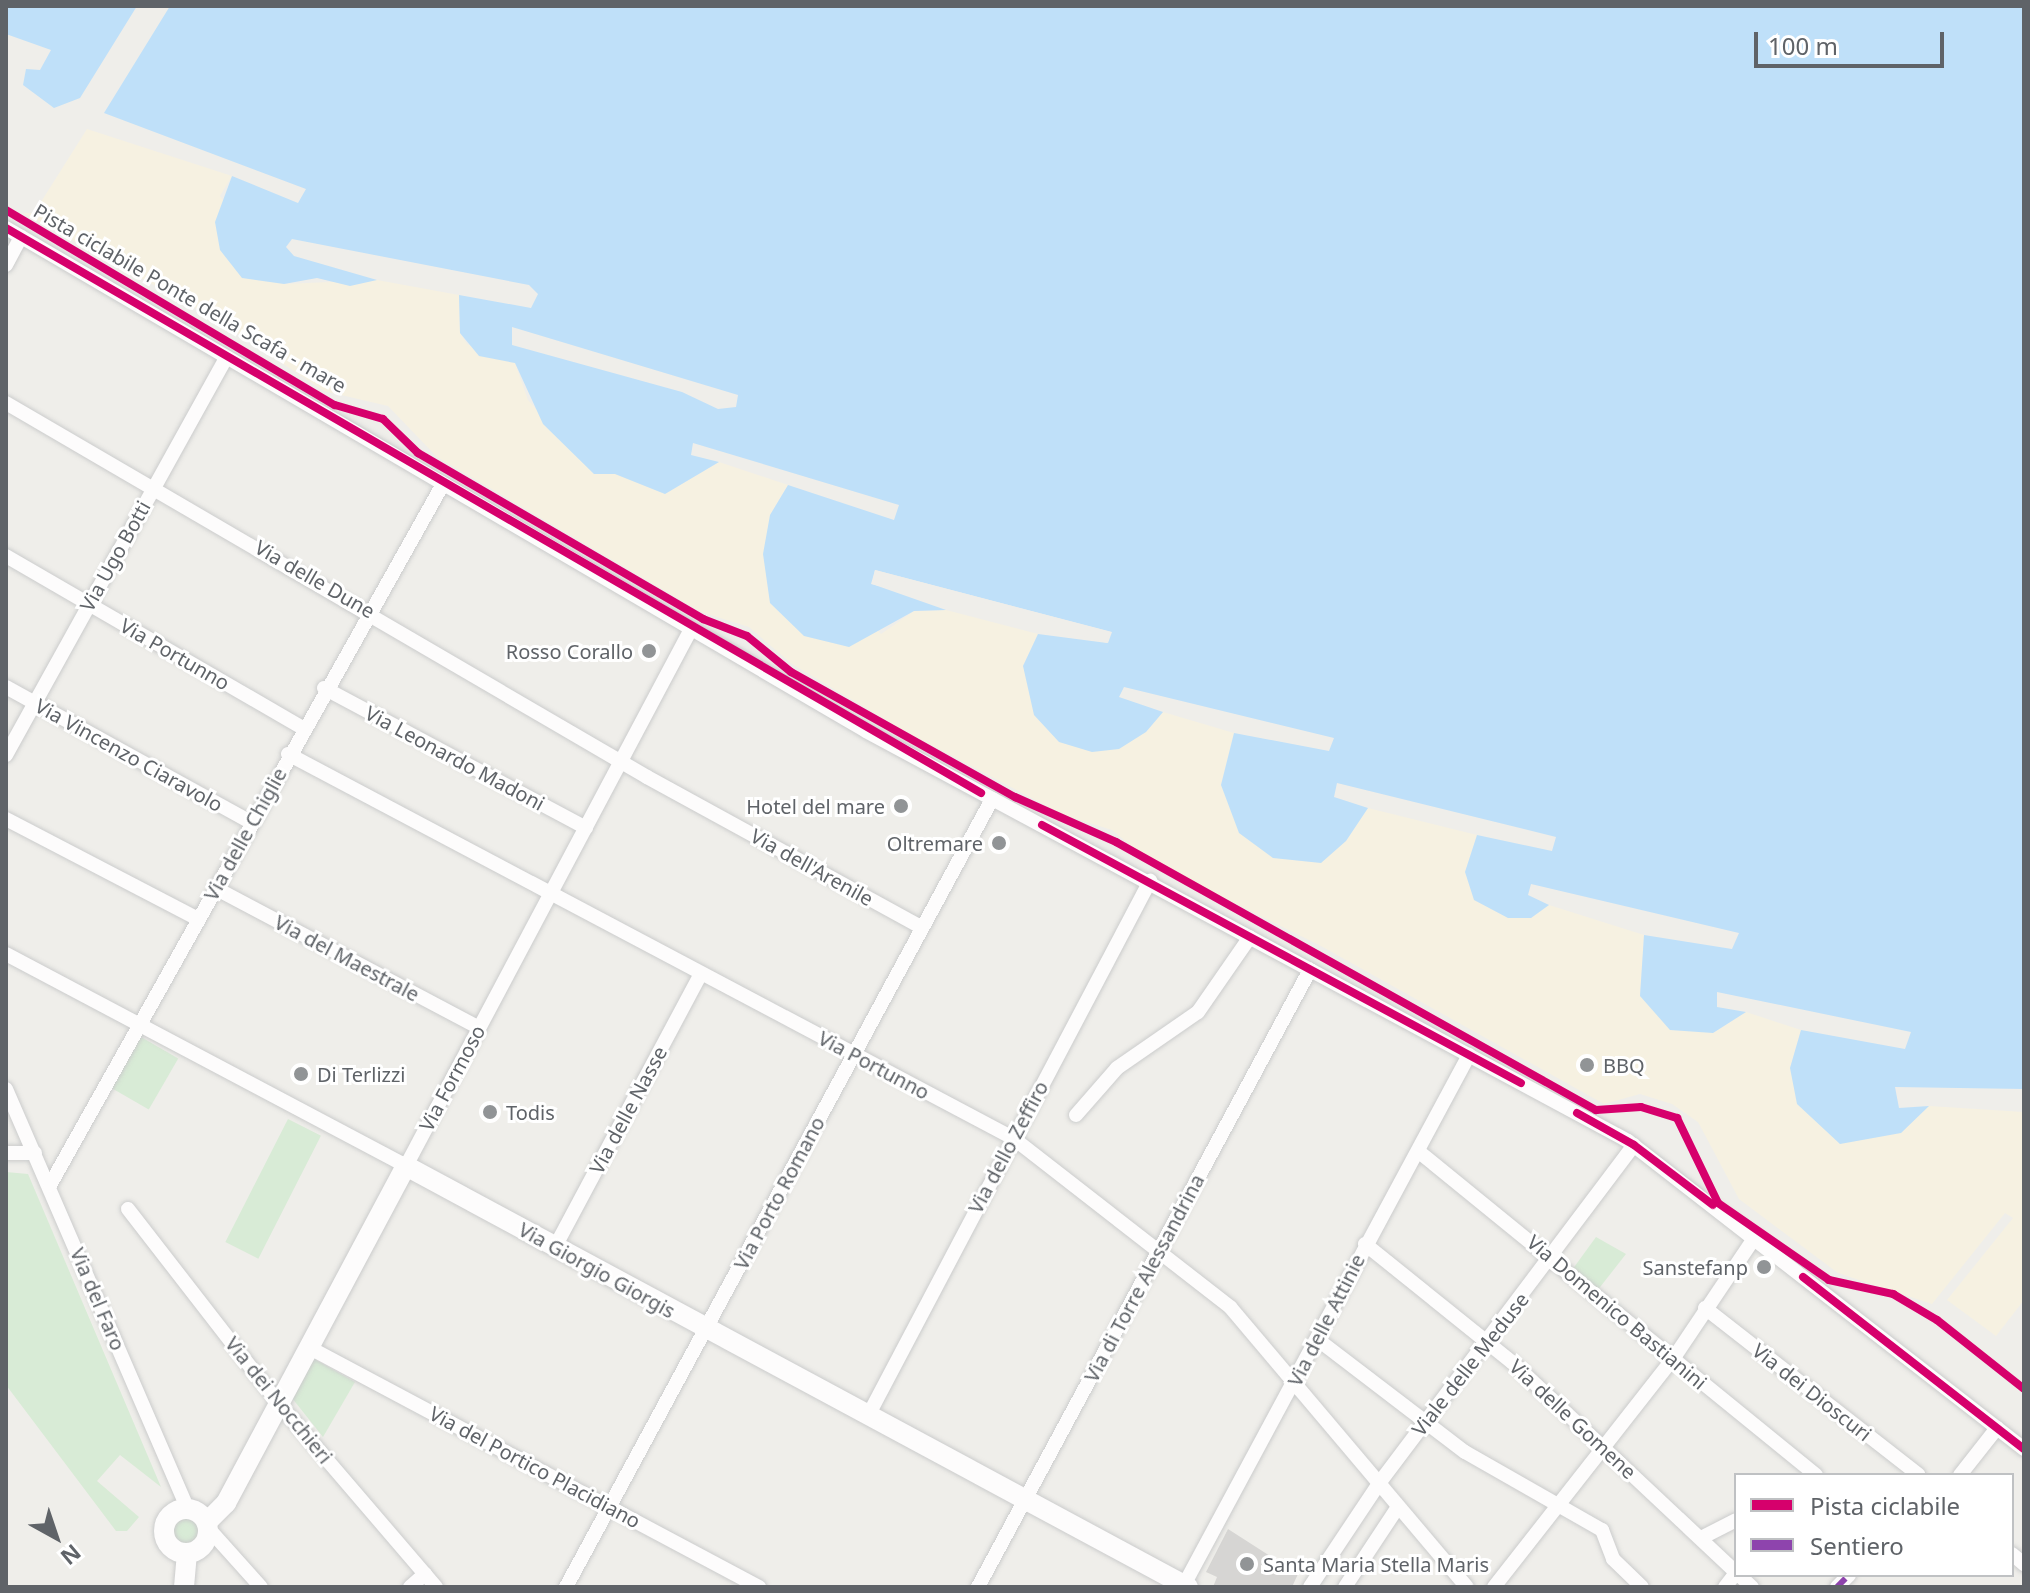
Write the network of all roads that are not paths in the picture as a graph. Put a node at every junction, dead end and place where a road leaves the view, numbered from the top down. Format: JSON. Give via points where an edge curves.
{"nodes":[{"id":1,"x":6,"y":228,"type":"edge"},
{"id":2,"x":21,"y":237,"type":"junction"},
{"id":3,"x":6,"y":265,"type":"edge"},
{"id":4,"x":226,"y":358,"type":"junction"},
{"id":5,"x":6,"y":403,"type":"edge"},
{"id":6,"x":443,"y":484,"type":"junction"},
{"id":7,"x":154,"y":487,"type":"junction"},
{"id":8,"x":6,"y":556,"type":"edge"},
{"id":9,"x":89,"y":603,"type":"junction"},
{"id":10,"x":370,"y":610,"type":"junction"},
{"id":11,"x":691,"y":629,"type":"junction"},
{"id":12,"x":6,"y":687,"type":"edge"},
{"id":13,"x":324,"y":688,"type":"junction"},
{"id":14,"x":35,"y":703,"type":"junction"},
{"id":15,"x":303,"y":728,"type":"junction"},
{"id":16,"x":288,"y":754,"type":"junction"},
{"id":17,"x":6,"y":755,"type":"edge"},
{"id":18,"x":620,"y":761,"type":"junction"},
{"id":19,"x":992,"y":799,"type":"junction"},
{"id":20,"x":6,"y":819,"type":"edge"},
{"id":21,"x":252,"y":823,"type":"junction"},
{"id":22,"x":586,"y":828,"type":"junction"},
{"id":23,"x":1150,"y":881,"type":"junction"},
{"id":24,"x":215,"y":888,"type":"junction"},
{"id":25,"x":550,"y":893,"type":"junction"},
{"id":26,"x":198,"y":919,"type":"junction"},
{"id":27,"x":921,"y":927,"type":"junction"},
{"id":28,"x":1250,"y":937,"type":"junction"},
{"id":29,"x":6,"y":954,"type":"edge"},
{"id":30,"x":1310,"y":970,"type":"junction"},
{"id":31,"x":701,"y":973,"type":"junction"},
{"id":32,"x":139,"y":1024,"type":"junction"},
{"id":33,"x":479,"y":1028,"type":"junction"},
{"id":34,"x":853,"y":1054,"type":"junction"},
{"id":35,"x":1469,"y":1055,"type":"junction"},
{"id":36,"x":6,"y":1089,"type":"edge"},
{"id":37,"x":1076,"y":1115,"type":"dead end"},
{"id":38,"x":1013,"y":1138,"type":"junction"},
{"id":39,"x":1634,"y":1145,"type":"junction"},
{"id":40,"x":1418,"y":1151,"type":"junction"},
{"id":41,"x":6,"y":1153,"type":"edge"},
{"id":42,"x":35,"y":1153,"type":"junction"},
{"id":43,"x":406,"y":1166,"type":"junction"},
{"id":44,"x":50,"y":1185,"type":"junction"},
{"id":45,"x":128,"y":1209,"type":"dead end"},
{"id":46,"x":1755,"y":1237,"type":"junction"},
{"id":47,"x":1365,"y":1244,"type":"junction"},
{"id":48,"x":555,"y":1247,"type":"junction"},
{"id":49,"x":1161,"y":1249,"type":"junction"},
{"id":50,"x":1552,"y":1257,"type":"junction"},
{"id":51,"x":1705,"y":1308,"type":"junction"},
{"id":52,"x":706,"y":1329,"type":"junction"},
{"id":53,"x":1317,"y":1339,"type":"junction"},
{"id":54,"x":1488,"y":1342,"type":"junction"},
{"id":55,"x":310,"y":1348,"type":"junction"},
{"id":56,"x":1673,"y":1359,"type":"junction"},
{"id":57,"x":1295,"y":1379,"type":"junction"},
{"id":58,"x":280,"y":1405,"type":"junction"},
{"id":59,"x":869,"y":1414,"type":"junction"},
{"id":60,"x":1425,"y":1423,"type":"junction"},
{"id":61,"x":1997,"y":1428,"type":"junction"},
{"id":62,"x":1603,"y":1447,"type":"junction"},
{"id":63,"x":2024,"y":1449,"type":"edge"},
{"id":64,"x":1814,"y":1473,"type":"edge"},
{"id":65,"x":1916,"y":1473,"type":"edge"},
{"id":66,"x":1962,"y":1473,"type":"edge"},
{"id":67,"x":1380,"y":1482,"type":"junction"},
{"id":68,"x":1026,"y":1496,"type":"junction"},
{"id":69,"x":1559,"y":1503,"type":"junction"},
{"id":70,"x":610,"y":1507,"type":"junction"},
{"id":71,"x":1398,"y":1507,"type":"junction"},
{"id":72,"x":188,"y":1509,"type":"junction"},
{"id":73,"x":1734,"y":1521,"type":"edge"},
{"id":74,"x":207,"y":1525,"type":"junction"},
{"id":75,"x":1701,"y":1538,"type":"junction"},
{"id":76,"x":187,"y":1553,"type":"junction"},
{"id":77,"x":1734,"y":1570,"type":"edge"},
{"id":78,"x":425,"y":1574,"type":"junction"},
{"id":79,"x":1186,"y":1586,"type":"edge"},
{"id":80,"x":184,"y":1587,"type":"edge"},
{"id":81,"x":261,"y":1587,"type":"edge"},
{"id":82,"x":410,"y":1587,"type":"edge"},
{"id":83,"x":436,"y":1587,"type":"edge"},
{"id":84,"x":566,"y":1587,"type":"edge"},
{"id":85,"x":759,"y":1587,"type":"edge"},
{"id":86,"x":978,"y":1587,"type":"edge"},
{"id":87,"x":1310,"y":1587,"type":"edge"},
{"id":88,"x":1345,"y":1587,"type":"edge"},
{"id":89,"x":1467,"y":1587,"type":"edge"},
{"id":90,"x":1494,"y":1587,"type":"edge"},
{"id":91,"x":1642,"y":1587,"type":"edge"}],
"edges":[{"from":1,"to":2,"type":"street"},
{"from":2,"to":3,"type":"street"},
{"from":2,"to":4,"type":"street"},
{"from":4,"to":6,"type":"street"},
{"from":4,"to":7,"type":"street","name":"Via Ugo Botti"},
{"from":5,"to":7,"type":"street","name":"Via delle Dune"},
{"from":6,"to":10,"type":"street","name":"Via delle Chiglie"},
{"from":6,"to":11,"type":"street"},
{"from":7,"to":9,"type":"street","name":"Via Ugo Botti"},
{"from":7,"to":10,"type":"street","name":"Via delle Dune"},
{"from":8,"to":9,"type":"street","name":"Via Portunno"},
{"from":9,"to":14,"type":"street","name":"Via Ugo Botti"},
{"from":9,"to":15,"type":"street","name":"Via Portunno"},
{"from":10,"to":13,"type":"street","name":"Via delle Chiglie"},
{"from":10,"to":18,"type":"street","name":"Via delle Dune"},
{"from":11,"to":18,"type":"street","name":"Via Formoso"},
{"from":11,"to":19,"type":"street"},
{"from":12,"to":14,"type":"street","name":"Via Vincenzo Ciaravolo"},
{"from":13,"to":15,"type":"street","name":"Via delle Chiglie"},
{"from":13,"to":22,"type":"street","name":"Via Leonardo Madoni"},
{"from":14,"to":17,"type":"street","name":"Via Ugo Botti"},
{"from":14,"to":21,"type":"street","name":"Via Vincenzo Ciaravolo"},
{"from":15,"to":16,"type":"street","name":"Via delle Chiglie"},
{"from":16,"to":21,"type":"street","name":"Via delle Chiglie"},
{"from":16,"to":25,"type":"street","name":"Via Portunno"},
{"from":18,"to":22,"type":"street","name":"Via Formoso"},
{"from":18,"to":27,"type":"street","name":"Via dell'Arenile"},
{"from":19,"to":23,"type":"street"},
{"from":19,"to":27,"type":"street","name":"Via Porto Romano"},
{"from":20,"to":26,"type":"street"},
{"from":21,"to":24,"type":"street","name":"Via delle Chiglie"},
{"from":22,"to":25,"type":"street","name":"Via Formoso"},
{"from":23,"to":28,"type":"street"},
{"from":23,"to":38,"type":"street","name":"Via dello Zeffiro"},
{"from":24,"to":26,"type":"street","name":"Via delle Chiglie"},
{"from":24,"to":33,"type":"street","name":"Via del Maestrale"},
{"from":25,"to":31,"type":"street","name":"Via Portunno"},
{"from":25,"to":33,"type":"street","name":"Via Formoso"},
{"from":26,"to":32,"type":"street","name":"Via delle Chiglie"},
{"from":27,"to":34,"type":"street","name":"Via Porto Romano"},
{"from":28,"to":30,"type":"street"},
{"from":28,"to":37,"type":"street","via":[[1198,1012],[1117,1068]]},
{"from":29,"to":32,"type":"street","name":"Via Giorgio Giorgis"},
{"from":30,"to":35,"type":"street"},
{"from":30,"to":49,"type":"street","name":"Via di Torre Alessandrina"},
{"from":31,"to":34,"type":"street","name":"Via Portunno"},
{"from":31,"to":48,"type":"street","name":"Via delle Nasse"},
{"from":32,"to":43,"type":"street","name":"Via Giorgio Giorgis"},
{"from":32,"to":44,"type":"street","name":"Via delle Chiglie"},
{"from":33,"to":43,"type":"street","name":"Via Formoso"},
{"from":34,"to":38,"type":"street","name":"Via Portunno"},
{"from":34,"to":52,"type":"street","name":"Via Porto Romano"},
{"from":35,"to":39,"type":"street"},
{"from":35,"to":40,"type":"street","name":"Via delle Attinie"},
{"from":36,"to":42,"type":"street","name":"Via del Faro"},
{"from":38,"to":49,"type":"street","name":"Via Portunno"},
{"from":38,"to":59,"type":"street","name":"Via dello Zeffiro"},
{"from":39,"to":46,"type":"street"},
{"from":39,"to":50,"type":"street","name":"Viale delle Meduse"},
{"from":40,"to":47,"type":"street","name":"Via delle Attinie"},
{"from":40,"to":50,"type":"street","name":"Via Domenico Bastianini"},
{"from":41,"to":42,"type":"street"},
{"from":42,"to":44,"type":"street","name":"Via del Faro"},
{"from":43,"to":48,"type":"street","name":"Via Giorgio Giorgis"},
{"from":43,"to":55,"type":"street","name":"Via Formoso"},
{"from":44,"to":72,"type":"street","name":"Via del Faro"},
{"from":45,"to":58,"type":"street","name":"Via dei Nocchieri"},
{"from":46,"to":51,"type":"street"},
{"from":46,"to":61,"type":"street"},
{"from":47,"to":53,"type":"street","name":"Via delle Attinie"},
{"from":47,"to":54,"type":"street","name":"Via delle Gomene"},
{"from":48,"to":52,"type":"street","name":"Via Giorgio Giorgis"},
{"from":49,"to":57,"type":"street","name":"Via Portunno","via":[[1231,1308]]},
{"from":49,"to":68,"type":"street","name":"Via di Torre Alessandrina"},
{"from":50,"to":54,"type":"street","name":"Viale delle Meduse"},
{"from":50,"to":56,"type":"street","name":"Via Domenico Bastianini"},
{"from":51,"to":56,"type":"street"},
{"from":51,"to":65,"type":"street","name":"Via dei Dioscuri"},
{"from":52,"to":59,"type":"street","name":"Via Giorgio Giorgis"},
{"from":52,"to":70,"type":"street","name":"Via Porto Romano"},
{"from":53,"to":57,"type":"street","name":"Via delle Attinie"},
{"from":53,"to":60,"type":"street"},
{"from":54,"to":60,"type":"street","name":"Viale delle Meduse"},
{"from":54,"to":62,"type":"street","name":"Via delle Gomene"},
{"from":55,"to":58,"type":"street","name":"Via Formoso"},
{"from":55,"to":70,"type":"street","name":"Via del Portico Placidiano"},
{"from":56,"to":62,"type":"street"},
{"from":56,"to":64,"type":"street","name":"Via Domenico Bastianini"},
{"from":57,"to":67,"type":"street","name":"Via Portunno"},
{"from":57,"to":79,"type":"street","name":"Via delle Attinie"},
{"from":58,"to":74,"type":"street","name":"Via Formoso","via":[[226,1503]]},
{"from":58,"to":78,"type":"street","name":"Via dei Nocchieri"},
{"from":59,"to":68,"type":"street","name":"Via Giorgio Giorgis"},
{"from":60,"to":67,"type":"street","name":"Viale delle Meduse"},
{"from":60,"to":69,"type":"street"},
{"from":61,"to":63,"type":"street"},
{"from":61,"to":66,"type":"street"},
{"from":62,"to":69,"type":"street"},
{"from":62,"to":75,"type":"street","name":"Via delle Gomene"},
{"from":67,"to":71,"type":"street","name":"Via Portunno"},
{"from":67,"to":87,"type":"street","name":"Viale delle Meduse"},
{"from":68,"to":79,"type":"street","name":"Via Giorgio Giorgis"},
{"from":68,"to":86,"type":"street","name":"Via di Torre Alessandrina"},
{"from":69,"to":90,"type":"street"},
{"from":69,"to":91,"type":"street","via":[[1602,1530],[1613,1559]]},
{"from":70,"to":84,"type":"street","name":"Via Porto Romano"},
{"from":70,"to":85,"type":"street","name":"Via del Portico Placidiano"},
{"from":71,"to":88,"type":"street"},
{"from":71,"to":89,"type":"street","name":"Via Portunno"},
{"from":72,"to":74,"type":"street"},
{"from":72,"to":76,"type":"street","via":[[173,1513],[164,1530],[172,1549]]},
{"from":73,"to":75,"type":"street"},
{"from":74,"to":76,"type":"street","via":[[205,1542]]},
{"from":74,"to":81,"type":"street"},
{"from":75,"to":77,"type":"street","name":"Via delle Gomene"},
{"from":76,"to":80,"type":"street"},
{"from":78,"to":82,"type":"street"},
{"from":78,"to":83,"type":"street","name":"Via dei Nocchieri"}]}
